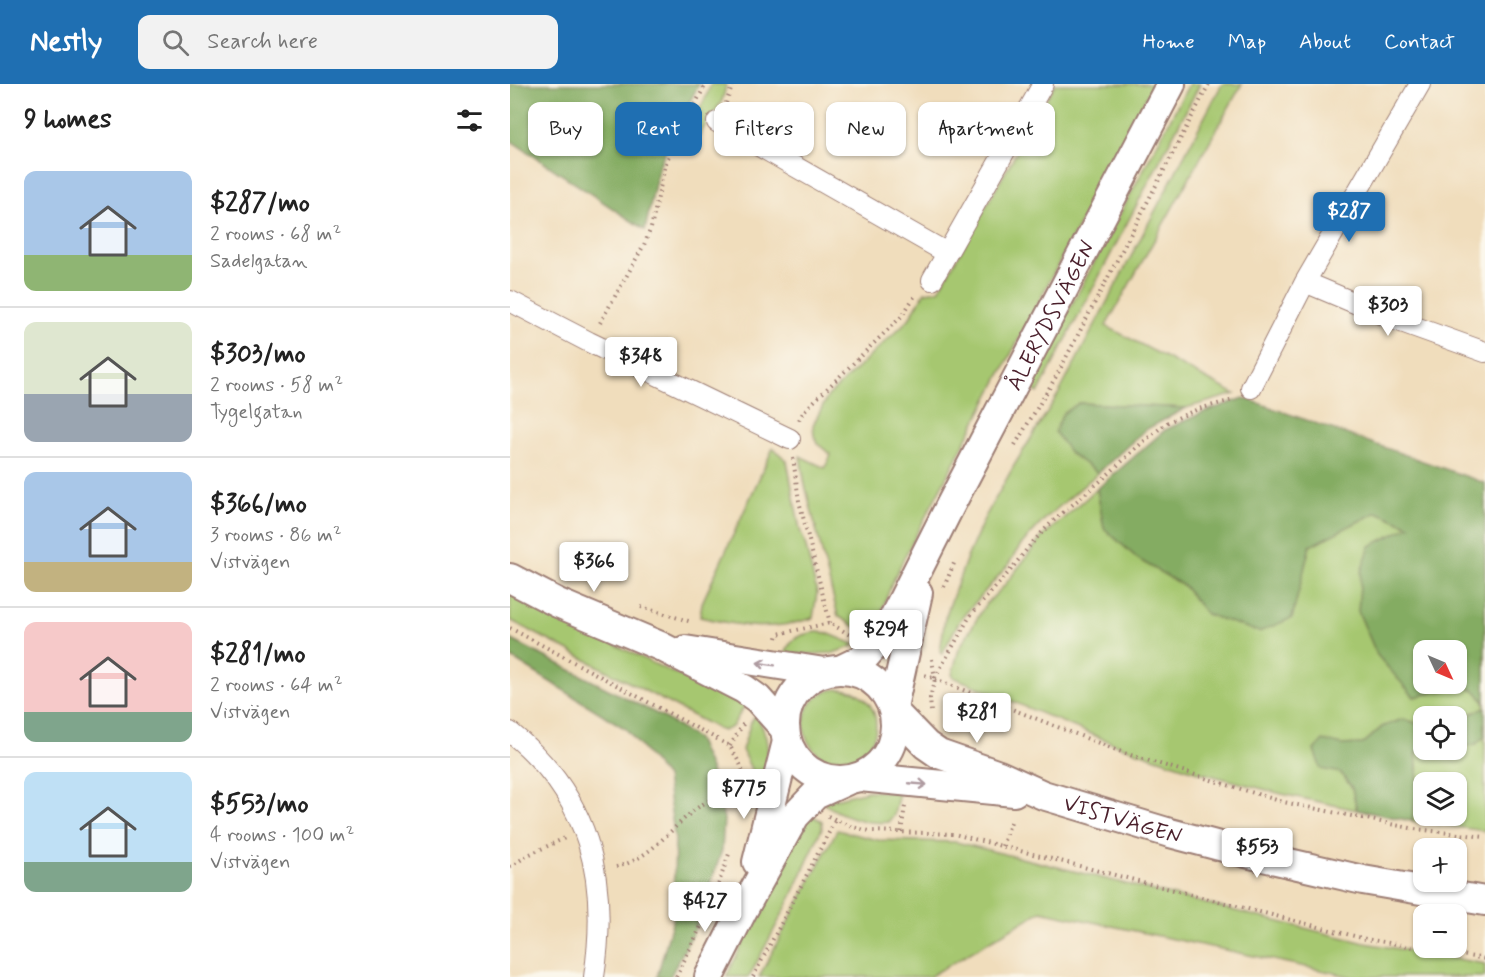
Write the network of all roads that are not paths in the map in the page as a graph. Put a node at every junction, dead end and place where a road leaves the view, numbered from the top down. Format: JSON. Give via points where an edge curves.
{"nodes":[{"id":1,"x":1043,"y":84,"type":"edge"},
{"id":2,"x":1171,"y":84,"type":"edge"},
{"id":3,"x":1420,"y":84,"type":"edge"},
{"id":4,"x":777,"y":156,"type":"edge"},
{"id":5,"x":947,"y":253,"type":"junction"},
{"id":6,"x":932,"y":280,"type":"road end"},
{"id":7,"x":1305,"y":282,"type":"junction"},
{"id":8,"x":510,"y":301,"type":"edge"},
{"id":9,"x":1485,"y":352,"type":"edge"},
{"id":10,"x":1251,"y":388,"type":"road end"},
{"id":11,"x":790,"y":439,"type":"road end"},
{"id":12,"x":931,"y":544,"type":"junction"},
{"id":13,"x":510,"y":578,"type":"edge"},
{"id":14,"x":660,"y":646,"type":"junction"},
{"id":15,"x":832,"y":671,"type":"junction"},
{"id":16,"x":894,"y":710,"type":"junction"},
{"id":17,"x":510,"y":732,"type":"edge"},
{"id":18,"x":786,"y":735,"type":"junction"},
{"id":19,"x":853,"y":779,"type":"junction"},
{"id":20,"x":1043,"y":795,"type":"junction"},
{"id":21,"x":1485,"y":901,"type":"edge"},
{"id":22,"x":742,"y":910,"type":"junction"},
{"id":23,"x":594,"y":977,"type":"edge"},
{"id":24,"x":709,"y":977,"type":"edge"}],
"edges":[{"from":1,"to":5,"type":"street"},
{"from":2,"to":12,"type":"main road","name":"ÅLERYDSVÄGEN"},
{"from":3,"to":7,"type":"street"},
{"from":4,"to":5,"type":"street"},
{"from":5,"to":6,"type":"street"},
{"from":7,"to":9,"type":"street"},
{"from":7,"to":10,"type":"street"},
{"from":8,"to":11,"type":"street"},
{"from":12,"to":15,"type":"main road","name":"ÅLERYDSVÄGEN","via":[[886,633],[863,658]]},
{"from":12,"to":16,"type":"main road","name":"ÅLERYDSVÄGEN"},
{"from":13,"to":14,"type":"main road"},
{"from":15,"to":14,"type":"main road","one_way":true},
{"from":14,"to":18,"type":"main road","via":[[744,689],[758,699]]},
{"from":15,"to":16,"type":"main road","via":[[857,672],[872,680],[885,692]]},
{"from":15,"to":18,"type":"main road","via":[[807,680],[795,693],[786,710]]},
{"from":16,"to":19,"type":"main road","via":[[893,745],[879,764]]},
{"from":16,"to":20,"type":"main road","name":"VISTVÄGEN","via":[[939,754]]},
{"from":17,"to":23,"type":"street","via":[[544,763],[585,829],[595,872],[599,925]]},
{"from":18,"to":19,"type":"main road","via":[[795,759],[809,772],[827,780]]},
{"from":18,"to":22,"type":"main road","via":[[762,845]]},
{"from":19,"to":20,"type":"main road","name":"VISTVÄGEN","one_way":true},
{"from":19,"to":22,"type":"main road","via":[[815,795],[795,816]]},
{"from":20,"to":21,"type":"main road","name":"VISTVÄGEN","via":[[1250,854],[1363,880]]},
{"from":22,"to":24,"type":"main road"}]}
